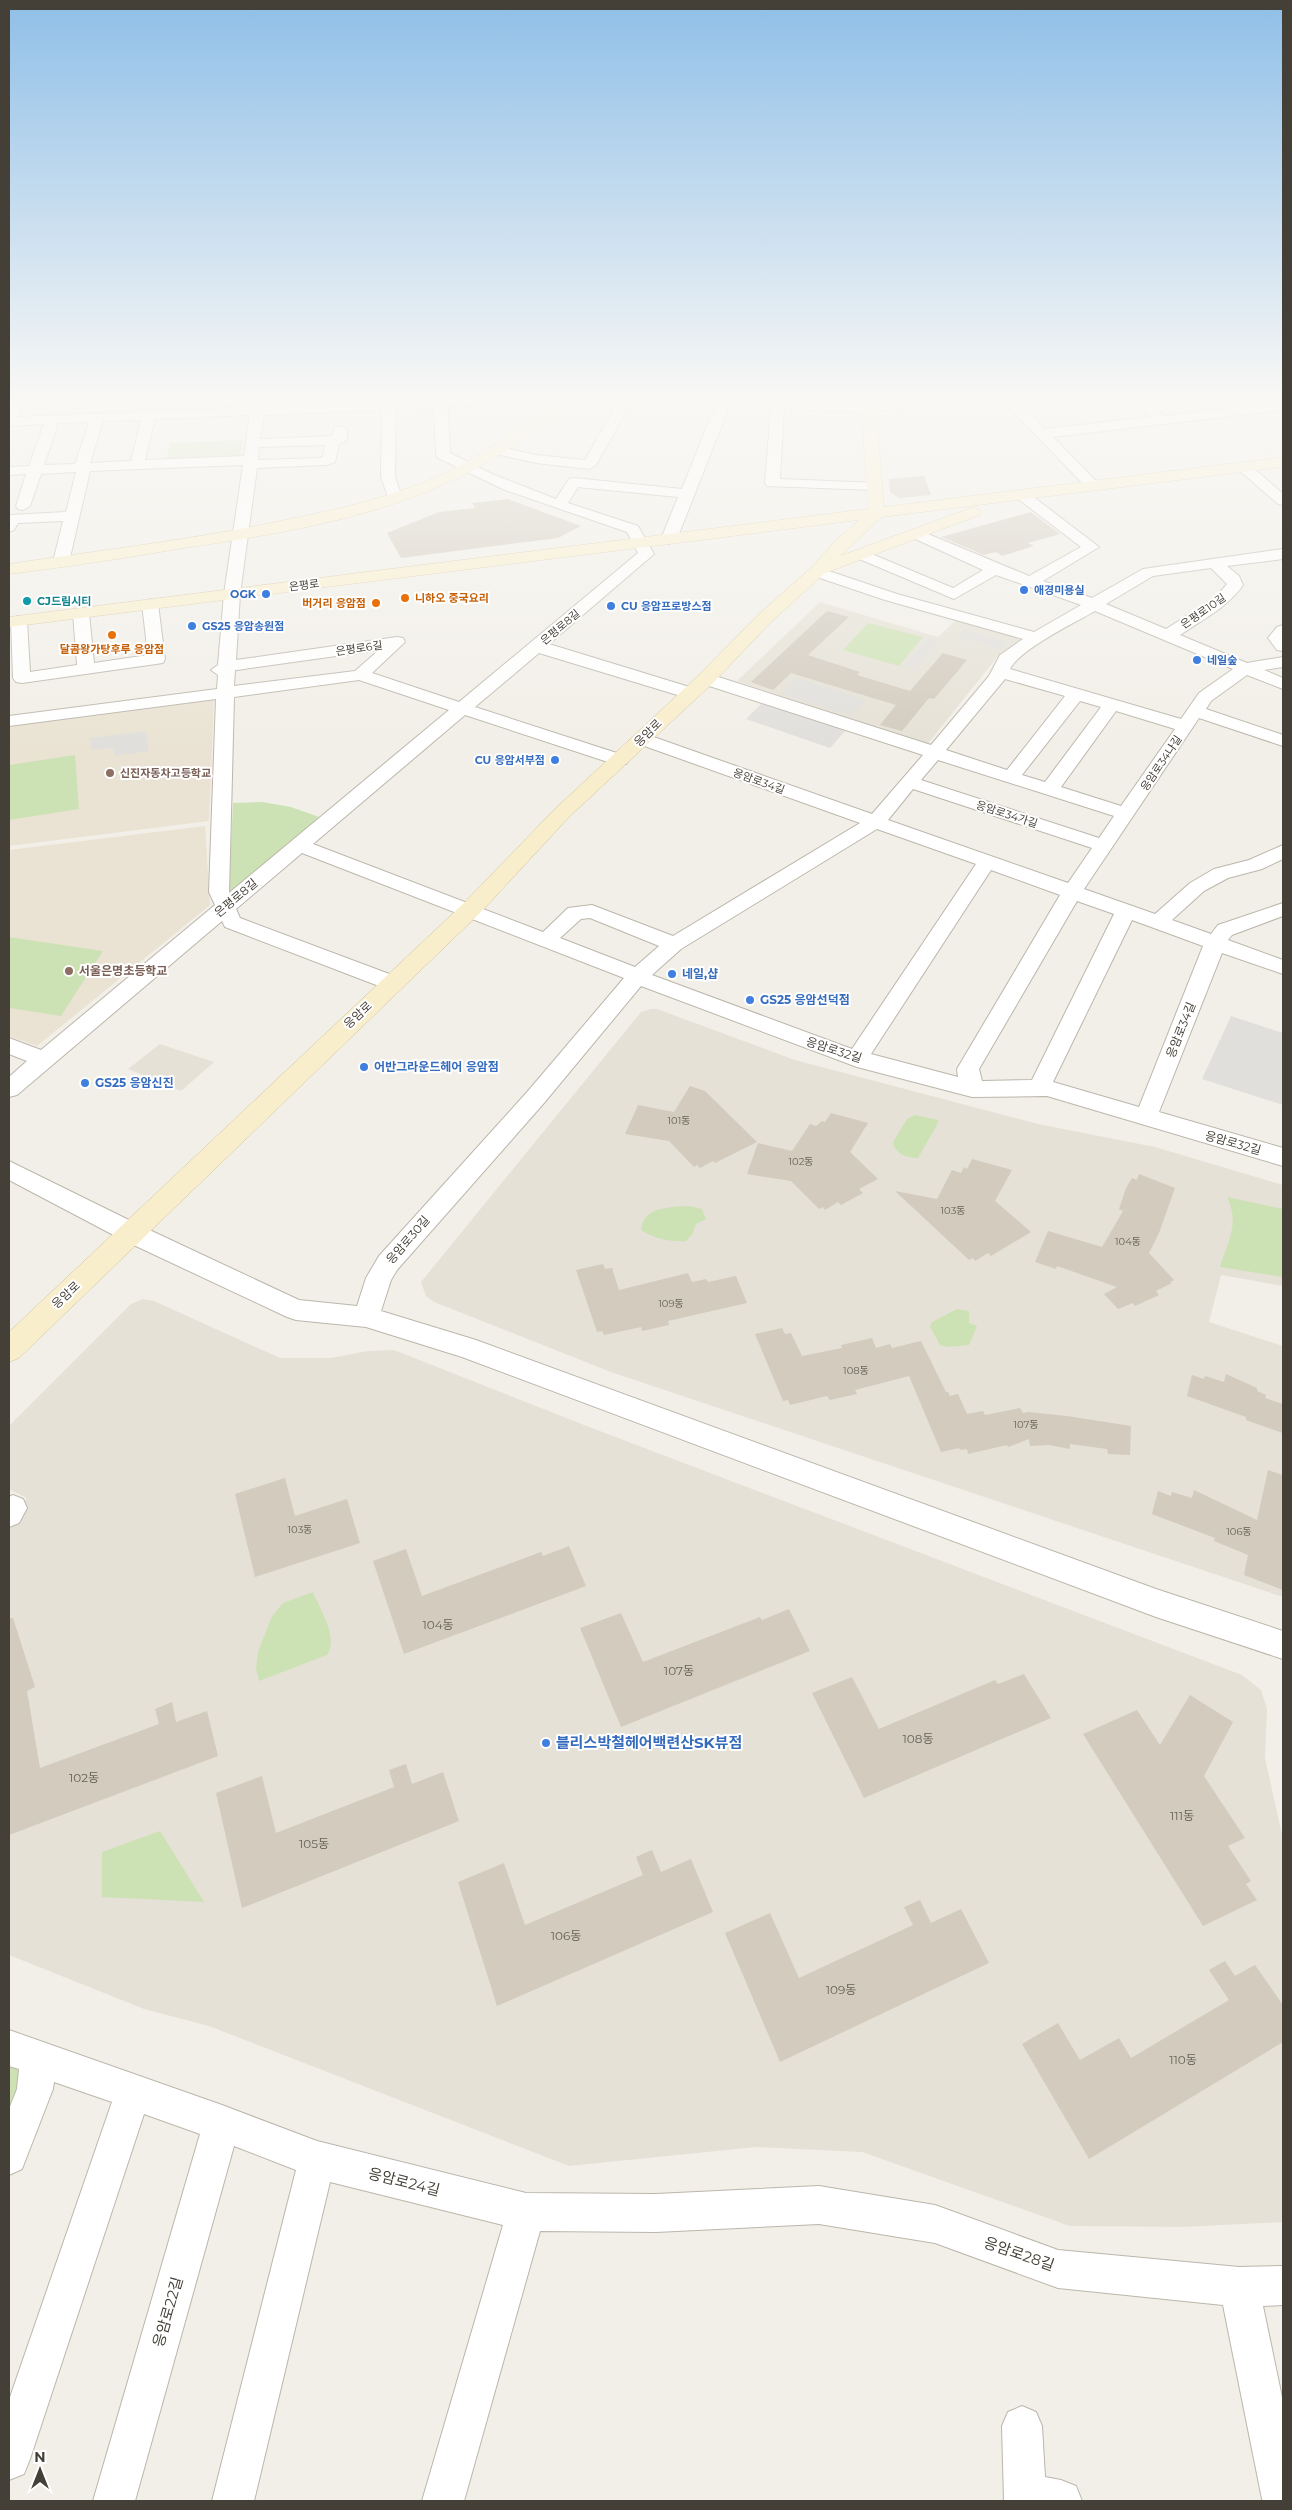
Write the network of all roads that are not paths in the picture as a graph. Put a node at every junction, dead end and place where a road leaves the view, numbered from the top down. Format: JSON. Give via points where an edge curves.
{"nodes":[{"id":1,"x":30,"y":516,"type":"edge"},
{"id":2,"x":72,"y":516,"type":"edge"},
{"id":3,"x":242,"y":516,"type":"edge"},
{"id":4,"x":327,"y":516,"type":"edge"},
{"id":5,"x":597,"y":516,"type":"edge"},
{"id":6,"x":678,"y":516,"type":"edge"},
{"id":7,"x":858,"y":516,"type":"edge"},
{"id":8,"x":874,"y":516,"type":"edge"},
{"id":9,"x":965,"y":516,"type":"edge"},
{"id":10,"x":1050,"y":516,"type":"edge"},
{"id":11,"x":9,"y":527,"type":"edge"},
{"id":12,"x":916,"y":534,"type":"junction"},
{"id":13,"x":240,"y":536,"type":"junction"},
{"id":14,"x":669,"y":539,"type":"junction"},
{"id":15,"x":639,"y":543,"type":"junction"},
{"id":16,"x":862,"y":555,"type":"junction"},
{"id":17,"x":1277,"y":555,"type":"edge"},
{"id":18,"x":60,"y":562,"type":"junction"},
{"id":19,"x":1214,"y":563,"type":"junction"},
{"id":20,"x":9,"y":569,"type":"edge"},
{"id":21,"x":995,"y":569,"type":"junction"},
{"id":22,"x":817,"y":572,"type":"junction"},
{"id":23,"x":1029,"y":582,"type":"junction"},
{"id":24,"x":232,"y":594,"type":"junction"},
{"id":25,"x":150,"y":604,"type":"junction"},
{"id":26,"x":1093,"y":604,"type":"junction"},
{"id":27,"x":81,"y":613,"type":"junction"},
{"id":28,"x":14,"y":622,"type":"edge"},
{"id":29,"x":1283,"y":630,"type":"edge"},
{"id":30,"x":1168,"y":635,"type":"junction"},
{"id":31,"x":1036,"y":638,"type":"junction"},
{"id":32,"x":1283,"y":646,"type":"edge"},
{"id":33,"x":535,"y":647,"type":"junction"},
{"id":34,"x":1283,"y":662,"type":"edge"},
{"id":35,"x":1245,"y":668,"type":"junction"},
{"id":36,"x":223,"y":669,"type":"junction"},
{"id":37,"x":1000,"y":672,"type":"junction"},
{"id":38,"x":360,"y":675,"type":"junction"},
{"id":39,"x":99,"y":684,"type":"junction"},
{"id":40,"x":1283,"y":684,"type":"edge"},
{"id":41,"x":698,"y":686,"type":"junction"},
{"id":42,"x":225,"y":692,"type":"junction"},
{"id":43,"x":1076,"y":694,"type":"junction"},
{"id":44,"x":1112,"y":705,"type":"junction"},
{"id":45,"x":463,"y":707,"type":"junction"},
{"id":46,"x":1190,"y":719,"type":"junction"},
{"id":47,"x":10,"y":721,"type":"edge"},
{"id":48,"x":642,"y":739,"type":"junction"},
{"id":49,"x":1283,"y":741,"type":"edge"},
{"id":50,"x":934,"y":754,"type":"junction"},
{"id":51,"x":620,"y":760,"type":"junction"},
{"id":52,"x":1010,"y":778,"type":"junction"},
{"id":53,"x":910,"y":782,"type":"junction"},
{"id":54,"x":1049,"y":790,"type":"junction"},
{"id":55,"x":1126,"y":814,"type":"junction"},
{"id":56,"x":876,"y":822,"type":"junction"},
{"id":57,"x":299,"y":845,"type":"junction"},
{"id":58,"x":1104,"y":846,"type":"junction"},
{"id":59,"x":1283,"y":851,"type":"edge"},
{"id":60,"x":987,"y":862,"type":"junction"},
{"id":61,"x":1072,"y":892,"type":"junction"},
{"id":62,"x":227,"y":906,"type":"junction"},
{"id":63,"x":1283,"y":909,"type":"edge"},
{"id":64,"x":469,"y":911,"type":"junction"},
{"id":65,"x":1126,"y":911,"type":"junction"},
{"id":66,"x":1158,"y":922,"type":"junction"},
{"id":67,"x":546,"y":941,"type":"junction"},
{"id":68,"x":1215,"y":943,"type":"junction"},
{"id":69,"x":674,"y":944,"type":"junction"},
{"id":70,"x":1283,"y":967,"type":"edge"},
{"id":71,"x":638,"y":976,"type":"junction"},
{"id":72,"x":392,"y":983,"type":"junction"},
{"id":73,"x":9,"y":1046,"type":"edge"},
{"id":74,"x":44,"y":1059,"type":"junction"},
{"id":75,"x":857,"y":1059,"type":"junction"},
{"id":76,"x":1039,"y":1088,"type":"junction"},
{"id":77,"x":9,"y":1089,"type":"edge"},
{"id":78,"x":972,"y":1089,"type":"junction"},
{"id":79,"x":1146,"y":1117,"type":"junction"},
{"id":80,"x":1283,"y":1157,"type":"edge"},
{"id":81,"x":9,"y":1170,"type":"edge"},
{"id":82,"x":132,"y":1233,"type":"junction"},
{"id":83,"x":366,"y":1317,"type":"junction"},
{"id":84,"x":13,"y":1340,"type":"edge"},
{"id":85,"x":1283,"y":1645,"type":"edge"},
{"id":86,"x":24,"y":2054,"type":"edge"},
{"id":87,"x":134,"y":2093,"type":"junction"},
{"id":88,"x":222,"y":2123,"type":"junction"},
{"id":89,"x":9,"y":2156,"type":"edge"},
{"id":90,"x":317,"y":2160,"type":"junction"},
{"id":91,"x":819,"y":2205,"type":"joint"},
{"id":92,"x":526,"y":2212,"type":"junction"},
{"id":93,"x":1283,"y":2286,"type":"edge"},
{"id":94,"x":1239,"y":2287,"type":"junction"},
{"id":95,"x":1022,"y":2426,"type":"dead end"},
{"id":96,"x":9,"y":2459,"type":"edge"},
{"id":97,"x":1037,"y":2499,"type":"edge"},
{"id":98,"x":1283,"y":2499,"type":"edge"},
{"id":99,"x":114,"y":2501,"type":"edge"},
{"id":100,"x":233,"y":2501,"type":"edge"},
{"id":101,"x":443,"y":2501,"type":"edge"}],
"edges":[{"from":1,"to":11,"type":"street","via":[[12,519]]},
{"from":2,"to":18,"type":"street"},
{"from":3,"to":13,"type":"street"},
{"from":4,"to":13,"type":"main road"},
{"from":5,"to":15,"type":"street","via":[[633,529]]},
{"from":6,"to":14,"type":"street"},
{"from":7,"to":14,"type":"main road","name":"은평로"},
{"from":8,"to":22,"type":"main road","name":"응암로"},
{"from":9,"to":12,"type":"main road"},
{"from":10,"to":23,"type":"street","via":[[1091,547]]},
{"from":12,"to":16,"type":"main road"},
{"from":12,"to":21,"type":"street","name":"은평로10길"},
{"from":13,"to":18,"type":"main road"},
{"from":13,"to":24,"type":"street"},
{"from":14,"to":15,"type":"main road","name":"은평로"},
{"from":15,"to":24,"type":"main road","name":"은평로"},
{"from":15,"to":33,"type":"street","name":"은평로8길","via":[[646,554]]},
{"from":16,"to":21,"type":"street","via":[[954,594]]},
{"from":16,"to":22,"type":"main road"},
{"from":17,"to":19,"type":"street"},
{"from":18,"to":20,"type":"main road"},
{"from":19,"to":26,"type":"street","via":[[1148,572]]},
{"from":19,"to":30,"type":"street","name":"은평로10길","via":[[1233,579],[1235,585],[1222,600]]},
{"from":21,"to":23,"type":"street","name":"은평로10길"},
{"from":22,"to":31,"type":"street","via":[[891,597]]},
{"from":22,"to":41,"type":"main road","name":"응암로","via":[[764,619]]},
{"from":23,"to":26,"type":"street","name":"은평로10길"},
{"from":24,"to":25,"type":"main road","name":"은평로"},
{"from":24,"to":36,"type":"street"},
{"from":25,"to":27,"type":"main road","name":"은평로"},
{"from":25,"to":39,"type":"street","via":[[157,659]]},
{"from":26,"to":30,"type":"street","name":"은평로10길"},
{"from":26,"to":31,"type":"street"},
{"from":27,"to":28,"type":"main road","name":"은평로"},
{"from":27,"to":39,"type":"street"},
{"from":28,"to":39,"type":"street","via":[[22,678]]},
{"from":29,"to":32,"type":"street","via":[[1276,638]]},
{"from":30,"to":35,"type":"street","name":"은평로10길"},
{"from":31,"to":37,"type":"street","via":[[1006,659]]},
{"from":33,"to":41,"type":"street"},
{"from":33,"to":45,"type":"street","name":"은평로8길"},
{"from":34,"to":35,"type":"street"},
{"from":35,"to":40,"type":"street","name":"은평로10길"},
{"from":35,"to":46,"type":"street","name":"응암로34나길","via":[[1205,697]]},
{"from":36,"to":38,"type":"street","name":"은평로6길","via":[[397,642]]},
{"from":36,"to":42,"type":"street"},
{"from":37,"to":43,"type":"street"},
{"from":37,"to":50,"type":"street"},
{"from":38,"to":42,"type":"street"},
{"from":38,"to":45,"type":"street"},
{"from":39,"to":42,"type":"street"},
{"from":39,"to":47,"type":"street"},
{"from":41,"to":48,"type":"main road","name":"응암로"},
{"from":41,"to":50,"type":"street","via":[[863,728]]},
{"from":42,"to":62,"type":"street","via":[[219,892]]},
{"from":43,"to":44,"type":"street"},
{"from":43,"to":52,"type":"street"},
{"from":44,"to":46,"type":"street"},
{"from":44,"to":54,"type":"street"},
{"from":45,"to":51,"type":"street"},
{"from":45,"to":57,"type":"street","name":"은평로8길"},
{"from":46,"to":49,"type":"street"},
{"from":46,"to":55,"type":"street","name":"응암로34나길"},
{"from":48,"to":51,"type":"main road","name":"응암로"},
{"from":48,"to":56,"type":"street","name":"응암로34길"},
{"from":50,"to":52,"type":"street"},
{"from":50,"to":53,"type":"street"},
{"from":51,"to":64,"type":"main road","name":"응암로","via":[[562,813]]},
{"from":52,"to":54,"type":"street"},
{"from":53,"to":56,"type":"street"},
{"from":53,"to":58,"type":"street","name":"응암로34가길"},
{"from":54,"to":55,"type":"street"},
{"from":55,"to":58,"type":"street","name":"응암로34나길"},
{"from":56,"to":60,"type":"street","name":"응암로34길"},
{"from":56,"to":69,"type":"street"},
{"from":57,"to":62,"type":"street","name":"은평로8길"},
{"from":57,"to":64,"type":"street","name":"응암로32길"},
{"from":58,"to":61,"type":"street","name":"응암로34나길"},
{"from":59,"to":66,"type":"street","via":[[1255,865],[1221,873],[1197,887]]},
{"from":60,"to":61,"type":"street","name":"응암로34길"},
{"from":60,"to":75,"type":"street"},
{"from":61,"to":65,"type":"street","name":"응암로34길"},
{"from":61,"to":78,"type":"street","via":[[968,1069]]},
{"from":62,"to":72,"type":"street","via":[[232,922]]},
{"from":62,"to":74,"type":"street","name":"은평로8길"},
{"from":63,"to":68,"type":"street","name":"응암로34길","via":[[1226,930]]},
{"from":64,"to":67,"type":"street","name":"응암로32길"},
{"from":64,"to":72,"type":"main road","name":"응암로"},
{"from":65,"to":66,"type":"street","name":"응암로34길"},
{"from":65,"to":76,"type":"street"},
{"from":66,"to":68,"type":"street","name":"응암로34길"},
{"from":67,"to":69,"type":"street","via":[[575,913],[592,911]]},
{"from":67,"to":71,"type":"street","name":"응암로32길"},
{"from":68,"to":70,"type":"street","name":"응암로34길"},
{"from":68,"to":79,"type":"street","name":"응암로34길"},
{"from":69,"to":71,"type":"street"},
{"from":71,"to":75,"type":"street","name":"응암로32길"},
{"from":71,"to":83,"type":"street","name":"응암로30길","via":[[536,1098],[388,1263],[379,1278]]},
{"from":72,"to":82,"type":"main road","name":"응암로"},
{"from":73,"to":74,"type":"street"},
{"from":74,"to":77,"type":"street","name":"은평로8길"},
{"from":75,"to":78,"type":"street","name":"응암로32길"},
{"from":76,"to":78,"type":"street","name":"응암로32길"},
{"from":76,"to":79,"type":"street","name":"응암로32길"},
{"from":79,"to":80,"type":"street","name":"응암로32길"},
{"from":81,"to":82,"type":"street"},
{"from":82,"to":83,"type":"street","via":[[296,1310]]},
{"from":82,"to":84,"type":"main road","name":"응암로"},
{"from":83,"to":85,"type":"street","via":[[467,1348],[1156,1603]]},
{"from":86,"to":87,"type":"street","name":"응암로24길"},
{"from":86,"to":89,"type":"street","via":[[35,2089]]},
{"from":87,"to":88,"type":"street","name":"응암로24길"},
{"from":87,"to":96,"type":"street"},
{"from":88,"to":90,"type":"street","name":"응암로24길"},
{"from":88,"to":99,"type":"street","name":"응암로22길"},
{"from":90,"to":92,"type":"street","name":"응암로24길"},
{"from":90,"to":100,"type":"street"},
{"from":91,"to":92,"type":"street","name":"응암로24길","via":[[656,2214]]},
{"from":91,"to":94,"type":"street","name":"응암로28길","via":[[935,2224],[1058,2269]]},
{"from":92,"to":101,"type":"street"},
{"from":93,"to":94,"type":"street","name":"응암로28길"},
{"from":94,"to":98,"type":"street"},
{"from":95,"to":97,"type":"street"}]}
